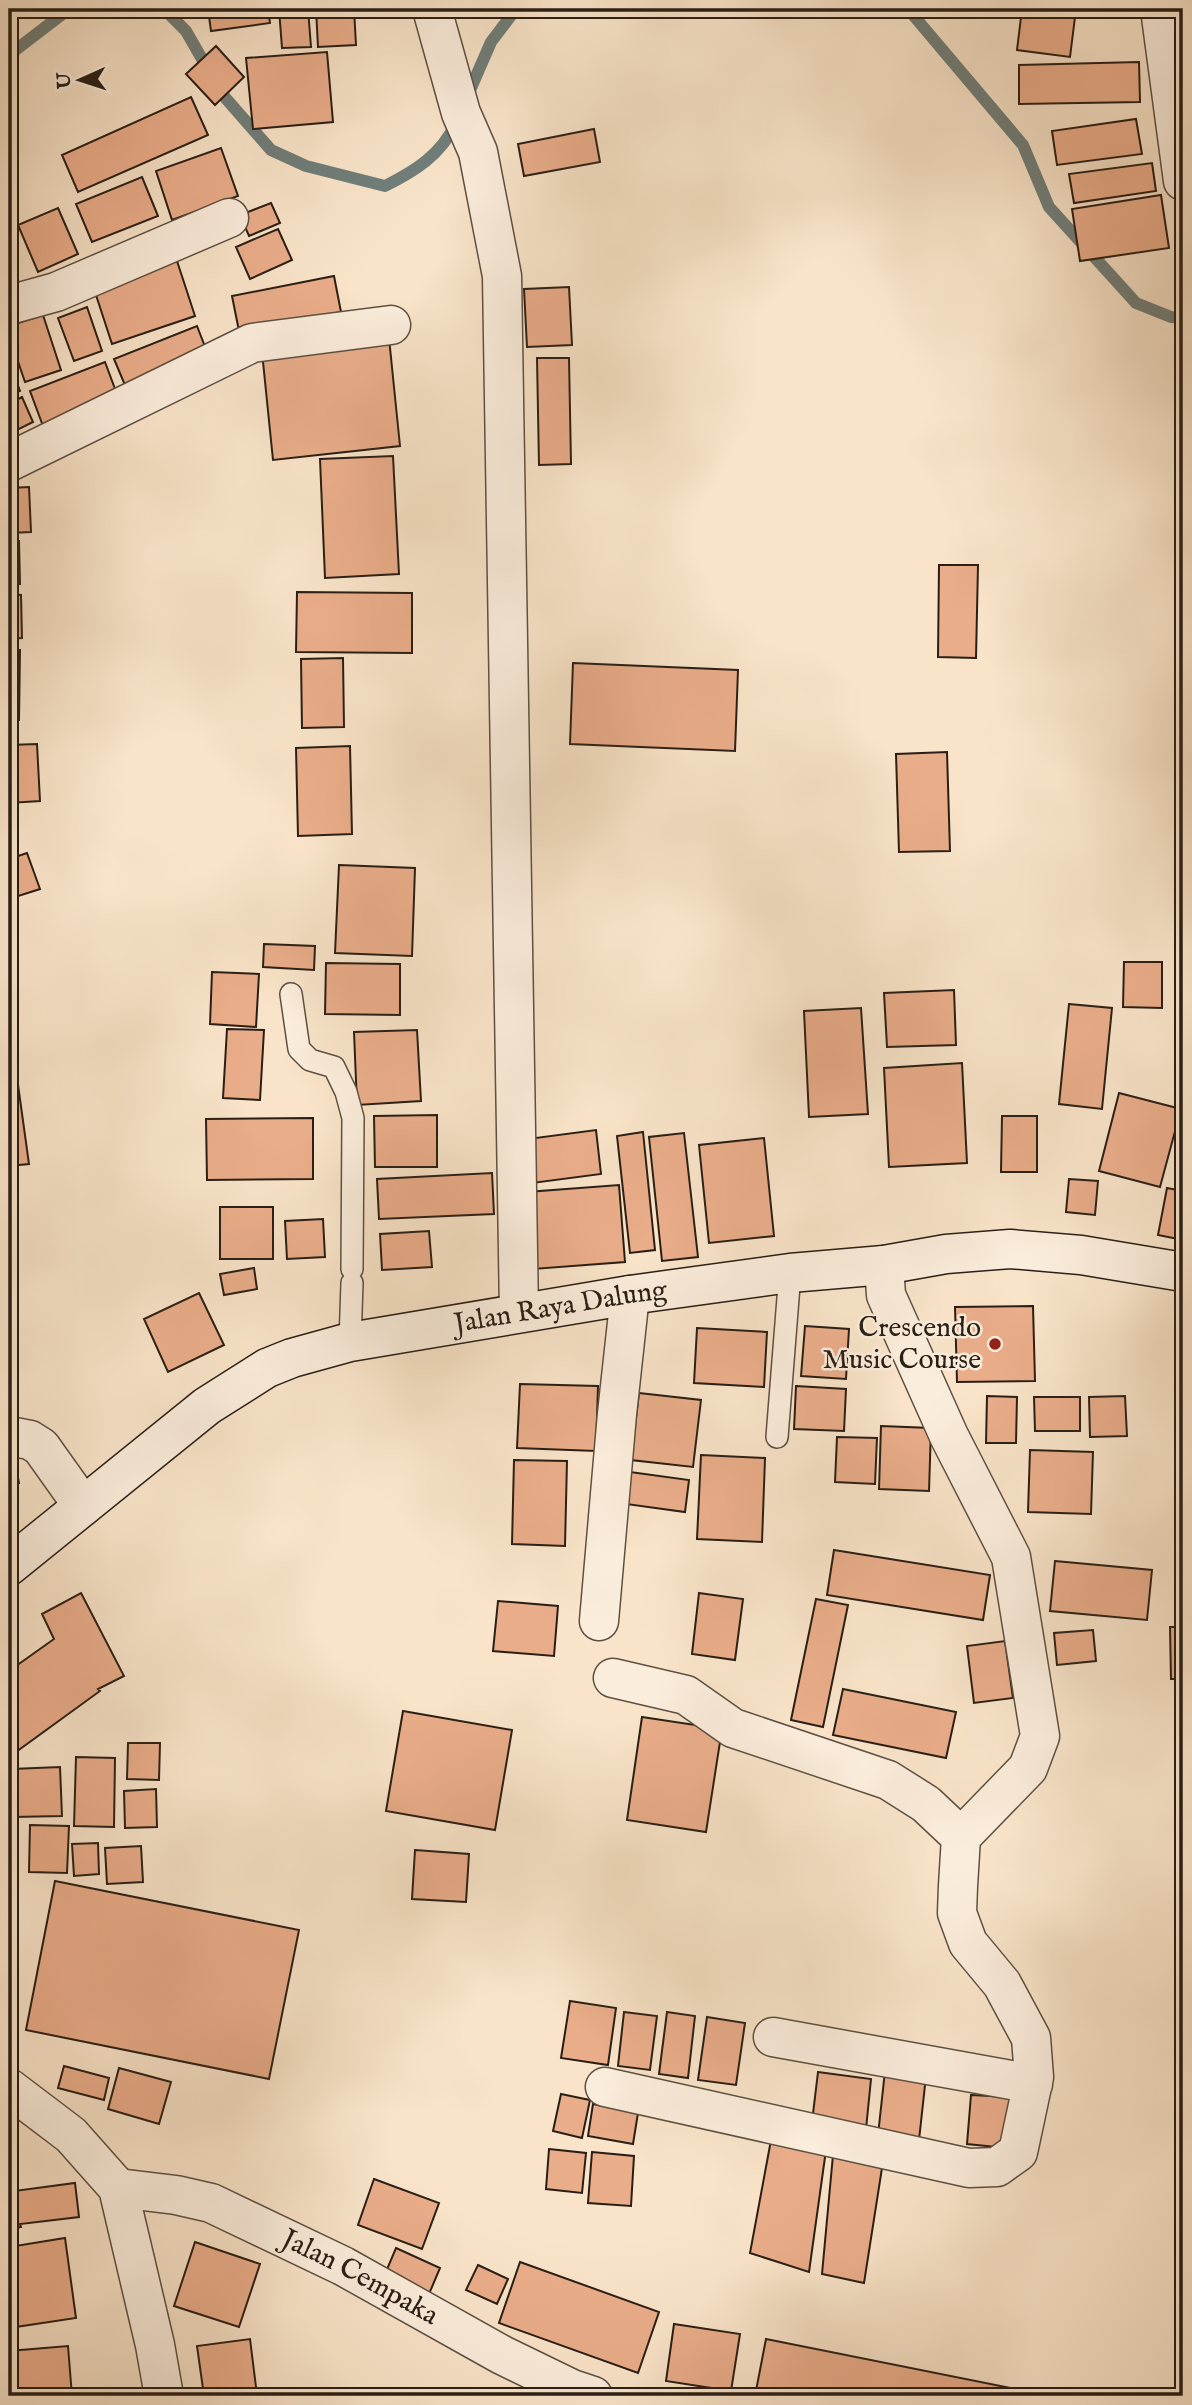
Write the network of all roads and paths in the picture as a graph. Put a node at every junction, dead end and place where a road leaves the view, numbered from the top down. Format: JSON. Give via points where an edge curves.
{"nodes":[{"id":1,"x":432,"y":9,"type":"edge"},
{"id":2,"x":1160,"y":9,"type":"edge"},
{"id":3,"x":1183,"y":181,"type":"edge"},
{"id":4,"x":229,"y":218,"type":"dead end"},
{"id":5,"x":9,"y":305,"type":"edge"},
{"id":6,"x":391,"y":325,"type":"dead end"},
{"id":7,"x":9,"y":462,"type":"edge"},
{"id":8,"x":291,"y":994,"type":"dead end"},
{"id":9,"x":884,"y":1265,"type":"junction"},
{"id":10,"x":1183,"y":1272,"type":"edge"},
{"id":11,"x":790,"y":1273,"type":"junction"},
{"id":12,"x":631,"y":1295,"type":"junction"},
{"id":13,"x":519,"y":1313,"type":"junction"},
{"id":14,"x":350,"y":1342,"type":"junction"},
{"id":15,"x":9,"y":1436,"type":"edge"},
{"id":16,"x":777,"y":1437,"type":"dead end"},
{"id":17,"x":83,"y":1506,"type":"junction"},
{"id":18,"x":9,"y":1566,"type":"edge"},
{"id":19,"x":599,"y":1621,"type":"dead end"},
{"id":20,"x":613,"y":1678,"type":"dead end"},
{"id":21,"x":961,"y":1837,"type":"junction"},
{"id":22,"x":773,"y":2037,"type":"dead end"},
{"id":23,"x":1033,"y":2084,"type":"junction"},
{"id":24,"x":605,"y":2087,"type":"dead end"},
{"id":25,"x":9,"y":2088,"type":"edge"},
{"id":26,"x":118,"y":2188,"type":"junction"},
{"id":27,"x":164,"y":2396,"type":"edge"},
{"id":28,"x":593,"y":2396,"type":"edge"}],
"edges":[{"from":1,"to":13,"type":"street","via":[[461,113],[478,152],[502,276]]},
{"from":2,"to":3,"type":"street"},
{"from":4,"to":5,"type":"street","via":[[56,292]]},
{"from":6,"to":7,"type":"street","via":[[252,343]]},
{"from":8,"to":14,"type":"lane","via":[[299,1049],[310,1060],[334,1067],[353,1118]]},
{"from":9,"to":10,"type":"street","name":"Jalan Raya Dalung","via":[[1010,1249]]},
{"from":9,"to":11,"type":"street","name":"Jalan Raya Dalung"},
{"from":9,"to":21,"type":"street","via":[[886,1295],[948,1436],[1011,1557],[1040,1736],[1028,1768]]},
{"from":11,"to":12,"type":"street","name":"Jalan Raya Dalung"},
{"from":11,"to":16,"type":"lane"},
{"from":12,"to":13,"type":"street","name":"Jalan Raya Dalung"},
{"from":12,"to":19,"type":"street"},
{"from":13,"to":14,"type":"street","name":"Jalan Raya Dalung"},
{"from":14,"to":17,"type":"street","name":"Jalan Raya Dalung","via":[[267,1368],[207,1406]]},
{"from":15,"to":17,"type":"street","via":[[41,1447]]},
{"from":17,"to":18,"type":"street","name":"Jalan Raya Dalung"},
{"from":20,"to":21,"type":"street","via":[[686,1695],[733,1728],[888,1780],[926,1804]]},
{"from":21,"to":23,"type":"street","via":[[957,1913],[968,1943],[1002,1984],[1031,2038]]},
{"from":22,"to":23,"type":"street"},
{"from":23,"to":24,"type":"street","via":[[1018,2152],[997,2167],[969,2168]]},
{"from":25,"to":26,"type":"street","via":[[71,2135]]},
{"from":26,"to":27,"type":"street"},
{"from":26,"to":28,"type":"street","name":"Jalan Cempaka","via":[[211,2203],[343,2266],[502,2355]]}]}
